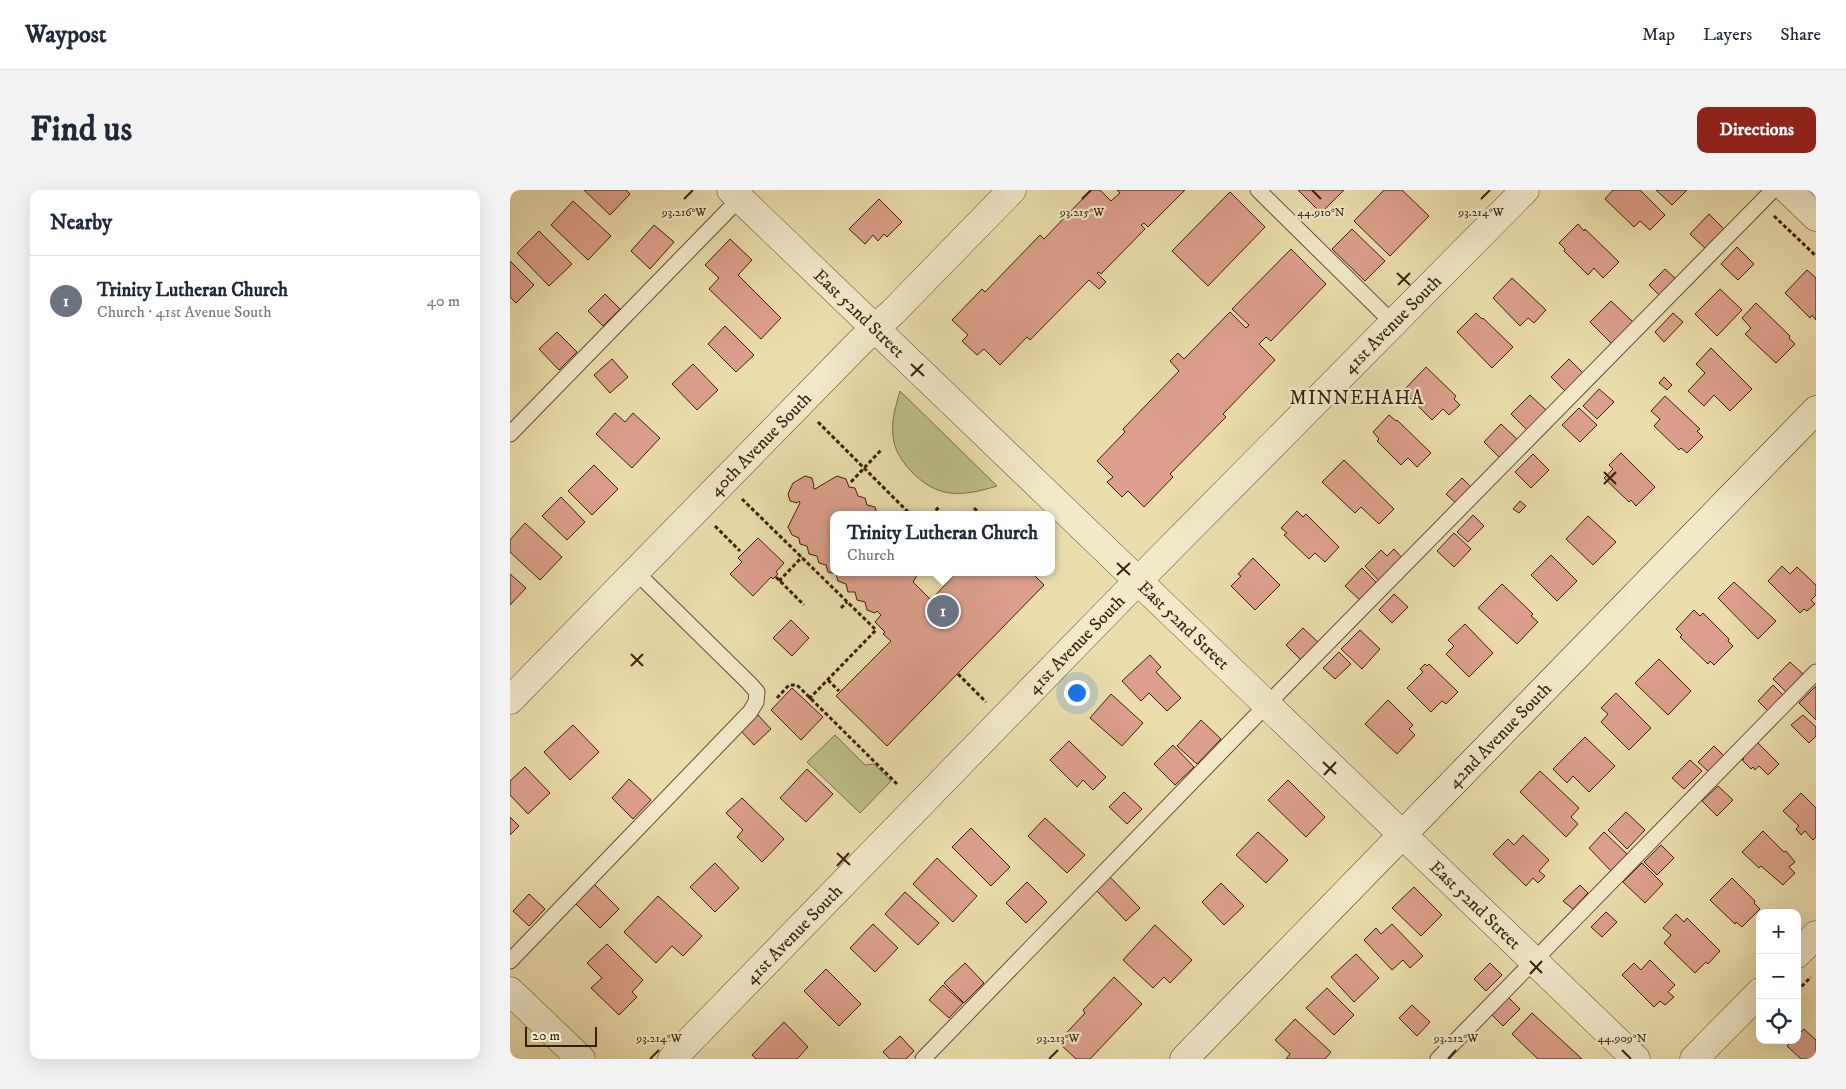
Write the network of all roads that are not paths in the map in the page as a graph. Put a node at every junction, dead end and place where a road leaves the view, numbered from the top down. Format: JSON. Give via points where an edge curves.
{"nodes":[{"id":1,"x":1012,"y":190,"type":"edge"},
{"id":2,"x":1258,"y":190,"type":"edge"},
{"id":3,"x":1526,"y":190,"type":"edge"},
{"id":4,"x":1773,"y":190,"type":"edge"},
{"id":5,"x":1788,"y":190,"type":"edge"},
{"id":6,"x":739,"y":193,"type":"edge"},
{"id":7,"x":1816,"y":217,"type":"edge"},
{"id":8,"x":1393,"y":323,"type":"junction"},
{"id":9,"x":874,"y":328,"type":"junction"},
{"id":10,"x":1816,"y":410,"type":"edge"},
{"id":11,"x":510,"y":434,"type":"edge"},
{"id":12,"x":635,"y":571,"type":"junction"},
{"id":13,"x":1138,"y":581,"type":"junction"},
{"id":14,"x":1816,"y":672,"type":"edge"},
{"id":15,"x":510,"y":700,"type":"edge"},
{"id":16,"x":1268,"y":705,"type":"junction"},
{"id":17,"x":1403,"y":835,"type":"junction"},
{"id":18,"x":1816,"y":935,"type":"edge"},
{"id":19,"x":1801,"y":950,"type":"edge"},
{"id":20,"x":510,"y":961,"type":"edge"},
{"id":21,"x":1534,"y":961,"type":"junction"},
{"id":22,"x":510,"y":992,"type":"edge"},
{"id":23,"x":1756,"y":996,"type":"edge"},
{"id":24,"x":581,"y":1059,"type":"edge"},
{"id":25,"x":672,"y":1059,"type":"edge"},
{"id":26,"x":923,"y":1059,"type":"edge"},
{"id":27,"x":1184,"y":1059,"type":"edge"},
{"id":28,"x":1438,"y":1059,"type":"edge"},
{"id":29,"x":1636,"y":1059,"type":"edge"},
{"id":30,"x":1694,"y":1059,"type":"edge"}],
"edges":[{"from":1,"to":9,"type":"street","name":"40th Avenue South"},
{"from":2,"to":8,"type":"lane"},
{"from":3,"to":8,"type":"street","name":"41st Avenue South"},
{"from":4,"to":16,"type":"lane"},
{"from":5,"to":7,"type":"street"},
{"from":6,"to":9,"type":"street","name":"East 52nd Street"},
{"from":6,"to":11,"type":"lane"},
{"from":8,"to":13,"type":"street","name":"41st Avenue South"},
{"from":9,"to":12,"type":"street","name":"40th Avenue South"},
{"from":9,"to":13,"type":"street","name":"East 52nd Street"},
{"from":10,"to":17,"type":"street","name":"42nd Avenue South"},
{"from":12,"to":15,"type":"street","name":"40th Avenue South"},
{"from":12,"to":20,"type":"lane","via":[[749,683],[757,692],[756,702],[750,712]]},
{"from":13,"to":16,"type":"street","name":"East 52nd Street"},
{"from":13,"to":25,"type":"street","name":"41st Avenue South"},
{"from":14,"to":21,"type":"lane"},
{"from":16,"to":17,"type":"street","name":"East 52nd Street"},
{"from":16,"to":26,"type":"lane"},
{"from":17,"to":21,"type":"street","name":"East 52nd Street"},
{"from":17,"to":27,"type":"street","name":"42nd Avenue South"},
{"from":18,"to":19,"type":"street"},
{"from":21,"to":28,"type":"lane"},
{"from":21,"to":29,"type":"street","name":"East 52nd Street"},
{"from":22,"to":24,"type":"street"},
{"from":23,"to":30,"type":"street"}]}
